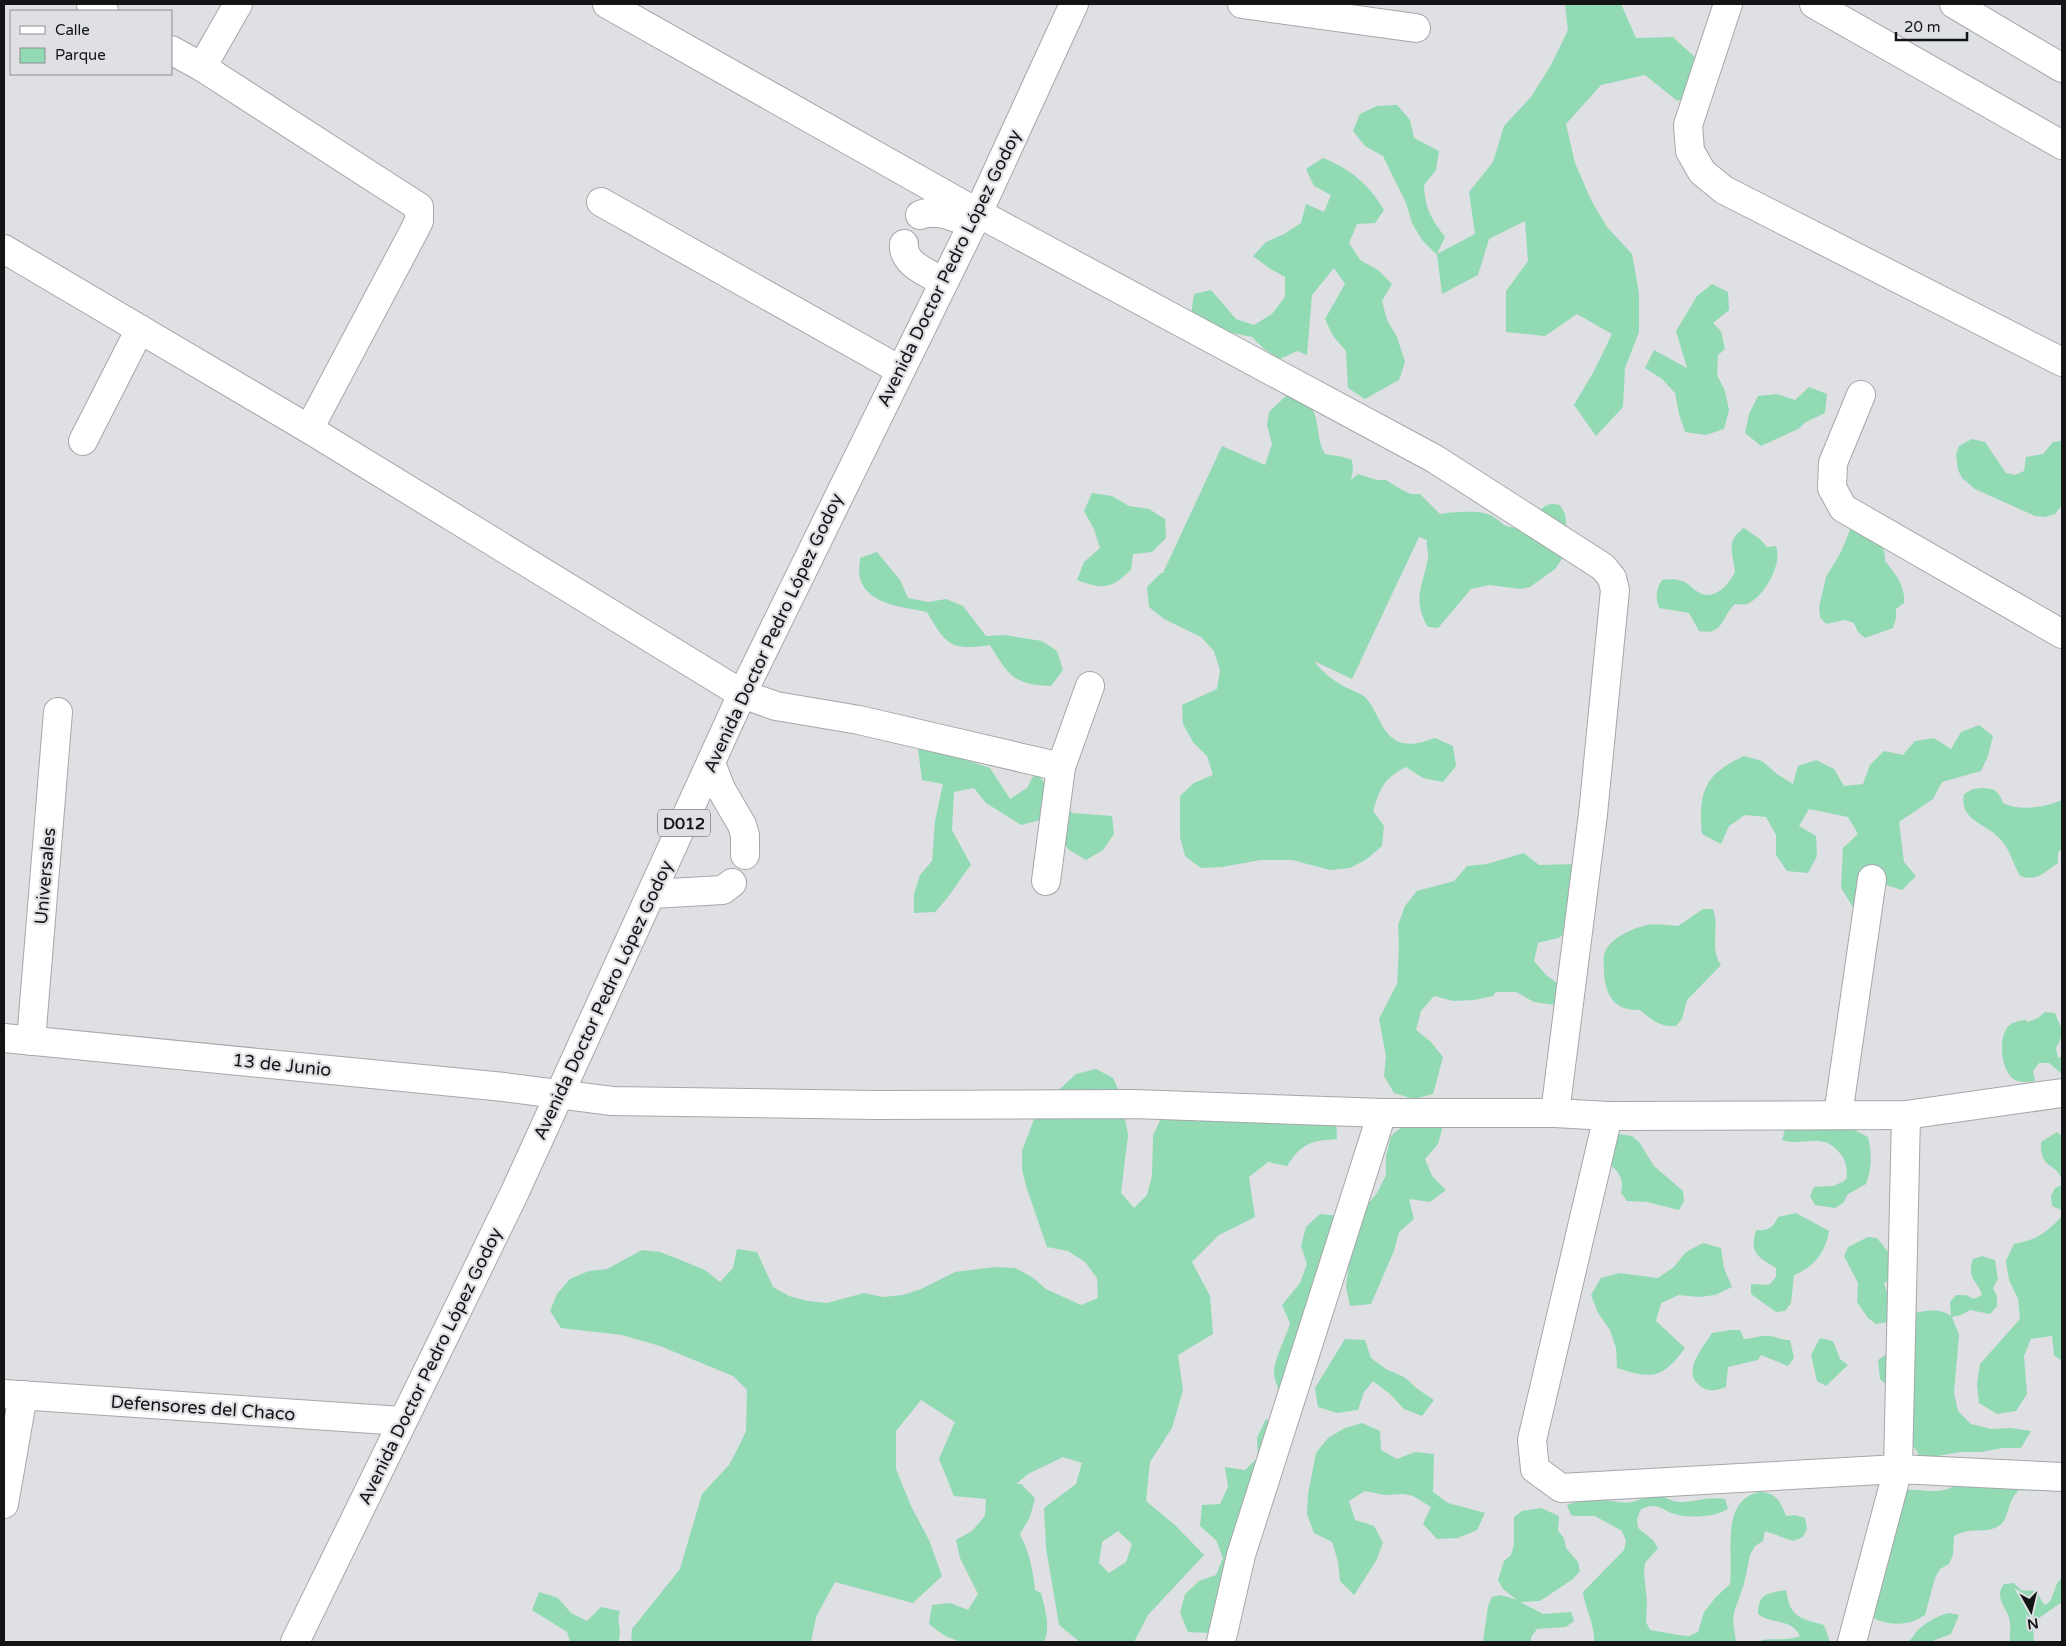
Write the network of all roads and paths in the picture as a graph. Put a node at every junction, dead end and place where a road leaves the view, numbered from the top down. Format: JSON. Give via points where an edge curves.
{"nodes":[{"id":1,"x":91,"y":4,"type":"edge"},
{"id":2,"x":238,"y":4,"type":"edge"},
{"id":3,"x":607,"y":4,"type":"edge"},
{"id":4,"x":1074,"y":4,"type":"edge"},
{"id":5,"x":1242,"y":4,"type":"edge"},
{"id":6,"x":1728,"y":4,"type":"edge"},
{"id":7,"x":1814,"y":4,"type":"edge"},
{"id":8,"x":1954,"y":4,"type":"edge"},
{"id":9,"x":102,"y":10,"type":"edge"},
{"id":10,"x":1416,"y":28,"type":"dead end"},
{"id":11,"x":172,"y":51,"type":"edge"},
{"id":12,"x":202,"y":67,"type":"junction"},
{"id":13,"x":2062,"y":68,"type":"edge"},
{"id":14,"x":2062,"y":145,"type":"edge"},
{"id":15,"x":601,"y":202,"type":"dead end"},
{"id":16,"x":920,"y":215,"type":"dead end"},
{"id":17,"x":975,"y":219,"type":"junction"},
{"id":18,"x":904,"y":244,"type":"dead end"},
{"id":19,"x":4,"y":249,"type":"edge"},
{"id":20,"x":943,"y":282,"type":"junction"},
{"id":21,"x":140,"y":329,"type":"junction"},
{"id":22,"x":2058,"y":351,"type":"edge"},
{"id":23,"x":900,"y":370,"type":"junction"},
{"id":24,"x":1861,"y":395,"type":"dead end"},
{"id":25,"x":309,"y":430,"type":"junction"},
{"id":26,"x":83,"y":441,"type":"dead end"},
{"id":27,"x":2062,"y":634,"type":"edge"},
{"id":28,"x":1090,"y":686,"type":"dead end"},
{"id":29,"x":742,"y":694,"type":"junction"},
{"id":30,"x":58,"y":712,"type":"dead end"},
{"id":31,"x":711,"y":764,"type":"junction"},
{"id":32,"x":1061,"y":767,"type":"junction"},
{"id":33,"x":745,"y":855,"type":"dead end"},
{"id":34,"x":1872,"y":879,"type":"dead end"},
{"id":35,"x":1046,"y":881,"type":"dead end"},
{"id":36,"x":732,"y":884,"type":"dead end"},
{"id":37,"x":652,"y":894,"type":"junction"},
{"id":38,"x":4,"y":1038,"type":"edge"},
{"id":39,"x":31,"y":1041,"type":"junction"},
{"id":40,"x":2062,"y":1092,"type":"edge"},
{"id":41,"x":561,"y":1095,"type":"junction"},
{"id":42,"x":1382,"y":1113,"type":"junction"},
{"id":43,"x":1555,"y":1113,"type":"junction"},
{"id":44,"x":1838,"y":1115,"type":"junction"},
{"id":45,"x":1906,"y":1115,"type":"junction"},
{"id":46,"x":1608,"y":1116,"type":"junction"},
{"id":47,"x":13,"y":1395,"type":"edge"},
{"id":48,"x":402,"y":1421,"type":"junction"},
{"id":49,"x":1898,"y":1469,"type":"junction"},
{"id":50,"x":2062,"y":1477,"type":"edge"},
{"id":51,"x":4,"y":1504,"type":"edge"},
{"id":52,"x":295,"y":1642,"type":"edge"},
{"id":53,"x":1221,"y":1642,"type":"edge"},
{"id":54,"x":1852,"y":1642,"type":"edge"}],
"edges":[{"from":1,"to":9,"type":"street"},
{"from":2,"to":12,"type":"street"},
{"from":3,"to":17,"type":"street"},
{"from":4,"to":17,"type":"street","name":"Avenida Doctor Pedro López Godoy","number":"D012"},
{"from":5,"to":10,"type":"street"},
{"from":6,"to":22,"type":"street","via":[[1688,126],[1690,151],[1702,172],[1724,190]]},
{"from":7,"to":14,"type":"street"},
{"from":8,"to":13,"type":"street"},
{"from":11,"to":12,"type":"street"},
{"from":12,"to":25,"type":"street","via":[[419,206],[419,221]]},
{"from":15,"to":23,"type":"street"},
{"from":16,"to":17,"type":"street","via":[[934,212]]},
{"from":17,"to":20,"type":"street","name":"Avenida Doctor Pedro López Godoy","number":"D012"},
{"from":17,"to":43,"type":"street","via":[[1435,459],[1603,567],[1612,578],[1615,590],[1593,814]]},
{"from":18,"to":20,"type":"street","via":[[909,261]]},
{"from":19,"to":21,"type":"street"},
{"from":20,"to":23,"type":"street","name":"Avenida Doctor Pedro López Godoy","number":"D012"},
{"from":21,"to":25,"type":"street"},
{"from":21,"to":26,"type":"street"},
{"from":23,"to":29,"type":"street","name":"Avenida Doctor Pedro López Godoy","number":"D012"},
{"from":24,"to":27,"type":"street","via":[[1833,463],[1832,488],[1843,508]]},
{"from":25,"to":29,"type":"street"},
{"from":28,"to":32,"type":"street"},
{"from":29,"to":31,"type":"street","name":"Avenida Doctor Pedro López Godoy","number":"D012"},
{"from":29,"to":32,"type":"street","via":[[776,706],[859,720]]},
{"from":30,"to":39,"type":"street","name":"Universales"},
{"from":31,"to":33,"type":"street","via":[[742,825]]},
{"from":31,"to":37,"type":"street","name":"Avenida Doctor Pedro López Godoy","number":"D012"},
{"from":32,"to":35,"type":"street"},
{"from":34,"to":44,"type":"street"},
{"from":36,"to":37,"type":"street","via":[[723,890]]},
{"from":37,"to":41,"type":"street","name":"Avenida Doctor Pedro López Godoy","number":"D012"},
{"from":38,"to":39,"type":"street","name":"13 de Junio"},
{"from":39,"to":41,"type":"street","name":"13 de Junio"},
{"from":40,"to":45,"type":"street","name":"13 de Junio"},
{"from":41,"to":42,"type":"street","name":"13 de Junio","via":[[612,1101],[1134,1104]]},
{"from":41,"to":48,"type":"street","name":"Avenida Doctor Pedro López Godoy","number":"D012"},
{"from":42,"to":43,"type":"street","name":"13 de Junio"},
{"from":42,"to":53,"type":"street","via":[[1241,1555]]},
{"from":43,"to":46,"type":"street","name":"13 de Junio"},
{"from":44,"to":45,"type":"street","name":"13 de Junio"},
{"from":44,"to":46,"type":"street","name":"13 de Junio"},
{"from":45,"to":49,"type":"street"},
{"from":46,"to":49,"type":"street","via":[[1532,1440],[1535,1469],[1561,1488]]},
{"from":47,"to":48,"type":"street","name":"Defensores del Chaco"},
{"from":47,"to":51,"type":"street"},
{"from":48,"to":52,"type":"street","name":"Avenida Doctor Pedro López Godoy","number":"D012"},
{"from":49,"to":50,"type":"street"},
{"from":49,"to":54,"type":"street"}]}
